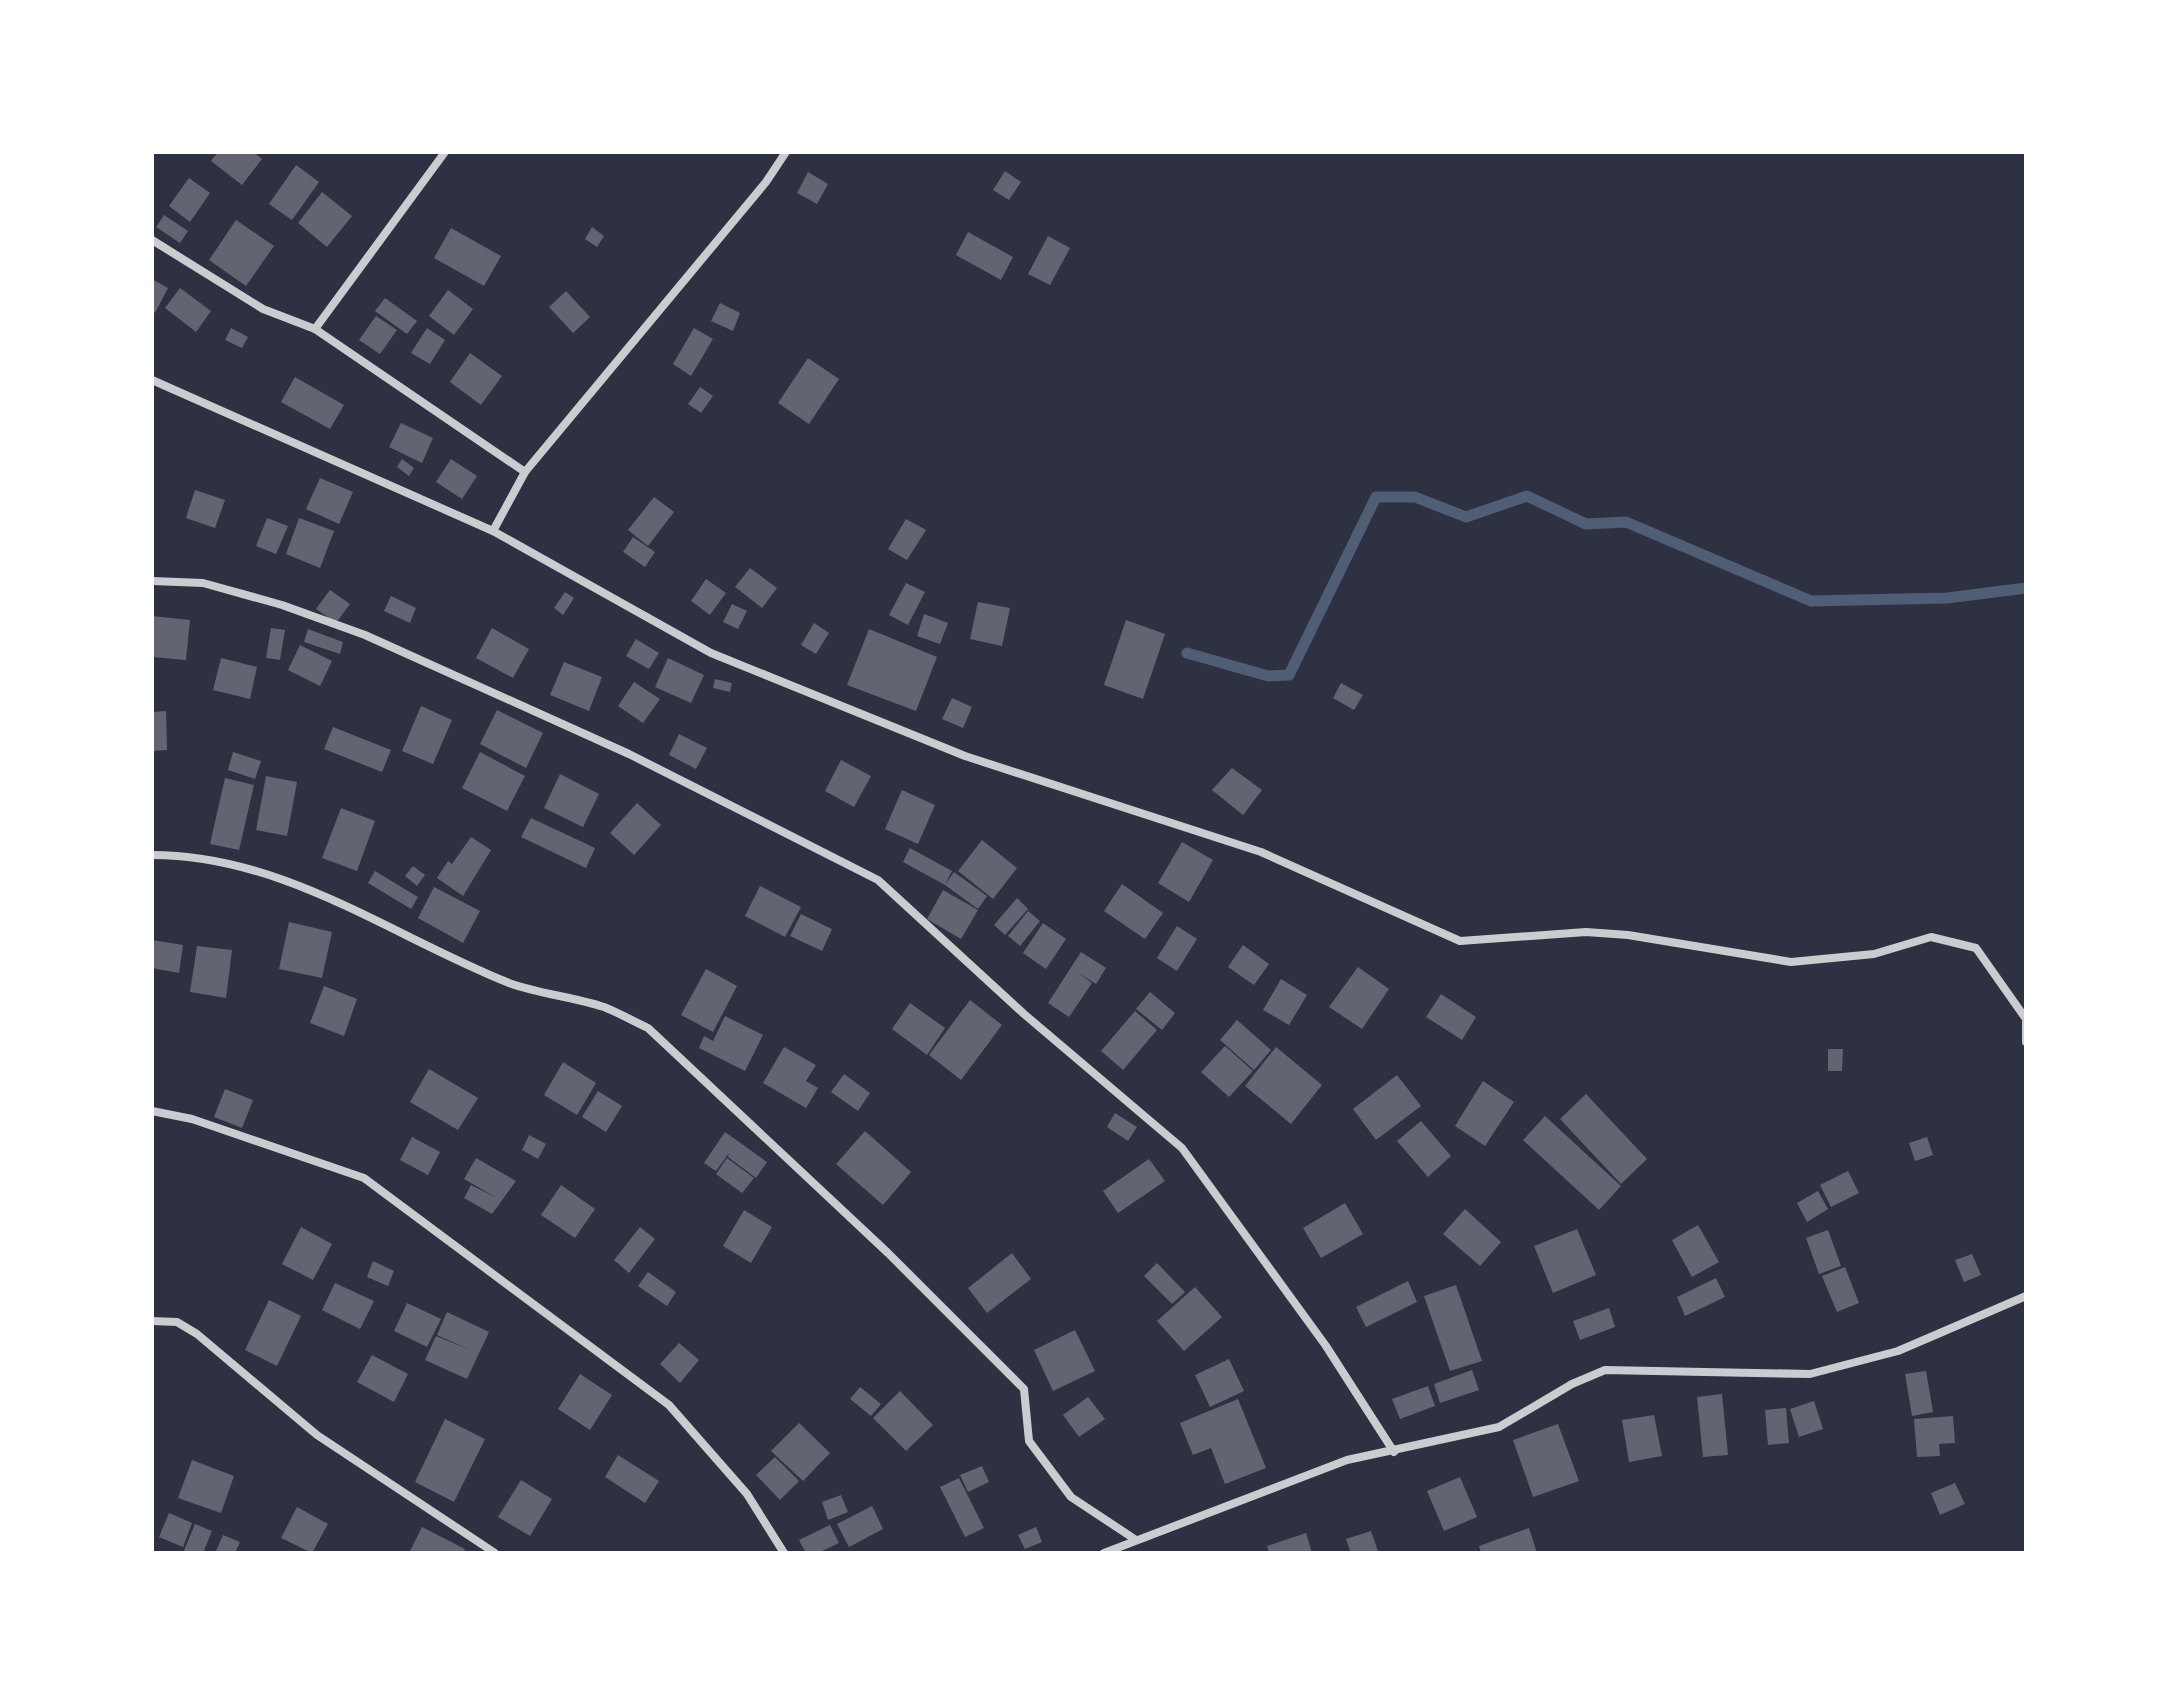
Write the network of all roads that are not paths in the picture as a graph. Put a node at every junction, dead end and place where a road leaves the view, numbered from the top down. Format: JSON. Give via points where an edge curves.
{"nodes":[{"id":1,"x":445,"y":152,"type":"edge"},
{"id":2,"x":786,"y":152,"type":"edge"},
{"id":3,"x":152,"y":240,"type":"edge"},
{"id":4,"x":315,"y":329,"type":"junction"},
{"id":5,"x":152,"y":380,"type":"edge"},
{"id":6,"x":525,"y":472,"type":"junction"},
{"id":7,"x":493,"y":531,"type":"junction"},
{"id":8,"x":152,"y":581,"type":"edge"},
{"id":9,"x":152,"y":855,"type":"edge"},
{"id":10,"x":2026,"y":1042,"type":"edge"},
{"id":11,"x":152,"y":1111,"type":"edge"},
{"id":12,"x":2026,"y":1296,"type":"edge"},
{"id":13,"x":152,"y":1321,"type":"edge"},
{"id":14,"x":1394,"y":1452,"type":"junction"},
{"id":15,"x":1136,"y":1540,"type":"junction"},
{"id":16,"x":495,"y":1553,"type":"edge"},
{"id":17,"x":784,"y":1553,"type":"edge"},
{"id":18,"x":1104,"y":1553,"type":"edge"}],
"edges":[{"from":1,"to":4,"type":"street"},
{"from":2,"to":6,"type":"street"},
{"from":3,"to":4,"type":"street","via":[[263,309]]},
{"from":4,"to":6,"type":"street"},
{"from":5,"to":7,"type":"street"},
{"from":6,"to":7,"type":"street"},
{"from":7,"to":10,"type":"street","via":[[711,653],[965,756],[1261,852],[1460,941],[1600,933],[1791,962],[1874,954],[1931,937],[1976,948],[2026,1019]]},
{"from":8,"to":14,"type":"street","via":[[203,583],[365,635],[629,754],[878,880],[1182,1148],[1326,1346]]},
{"from":9,"to":15,"type":"street","via":[[207,857],[265,872],[510,983],[604,1008],[648,1028],[877,1242],[1024,1389],[1029,1441],[1071,1497]]},
{"from":11,"to":17,"type":"street","via":[[192,1119],[364,1178],[669,1405],[747,1494]]},
{"from":12,"to":14,"type":"street","via":[[1898,1351],[1810,1374],[1605,1370],[1499,1427]]},
{"from":13,"to":16,"type":"street","via":[[177,1322],[197,1334],[317,1435]]},
{"from":14,"to":15,"type":"street","via":[[1347,1460]]},
{"from":15,"to":18,"type":"street"}]}
